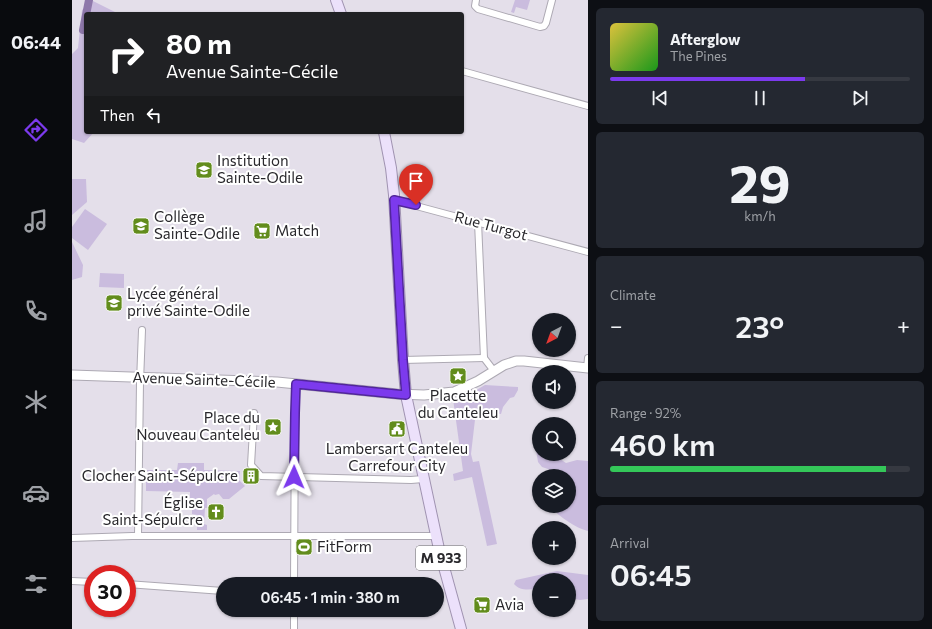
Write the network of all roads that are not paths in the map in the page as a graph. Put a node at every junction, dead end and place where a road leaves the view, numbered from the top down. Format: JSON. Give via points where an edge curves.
{"nodes":[{"id":1,"x":476,"y":0,"type":"edge"},
{"id":2,"x":552,"y":0,"type":"edge"},
{"id":3,"x":335,"y":1,"type":"edge"},
{"id":4,"x":340,"y":12,"type":"edge"},
{"id":5,"x":464,"y":72,"type":"edge"},
{"id":6,"x":588,"y":106,"type":"edge"},
{"id":7,"x":384,"y":134,"type":"edge"},
{"id":8,"x":394,"y":200,"type":"junction"},
{"id":9,"x":478,"y":222,"type":"junction"},
{"id":10,"x":588,"y":252,"type":"edge"},
{"id":11,"x":142,"y":330,"type":"dead end"},
{"id":12,"x":484,"y":358,"type":"junction"},
{"id":13,"x":588,"y":358,"type":"edge"},
{"id":14,"x":403,"y":360,"type":"junction"},
{"id":15,"x":587,"y":368,"type":"edge"},
{"id":16,"x":494,"y":371,"type":"junction"},
{"id":17,"x":72,"y":375,"type":"edge"},
{"id":18,"x":141,"y":377,"type":"junction"},
{"id":19,"x":296,"y":384,"type":"junction"},
{"id":20,"x":406,"y":395,"type":"junction"},
{"id":21,"x":254,"y":413,"type":"dead end"},
{"id":22,"x":294,"y":477,"type":"junction"},
{"id":23,"x":423,"y":479,"type":"junction"},
{"id":24,"x":138,"y":536,"type":"junction"},
{"id":25,"x":294,"y":536,"type":"junction"},
{"id":26,"x":436,"y":536,"type":"junction"},
{"id":27,"x":72,"y":538,"type":"edge"},
{"id":28,"x":294,"y":577,"type":"edge"},
{"id":29,"x":72,"y":580,"type":"edge"},
{"id":30,"x":84,"y":581,"type":"edge"},
{"id":31,"x":136,"y":585,"type":"edge"},
{"id":32,"x":216,"y":590,"type":"edge"},
{"id":33,"x":455,"y":605,"type":"junction"},
{"id":34,"x":294,"y":617,"type":"edge"},
{"id":35,"x":294,"y":629,"type":"edge"},
{"id":36,"x":461,"y":629,"type":"edge"},
{"id":37,"x":466,"y":629,"type":"edge"}],
"edges":[{"from":1,"to":2,"type":"street","via":[[475,6],[478,10],[540,27],[546,24]]},
{"from":3,"to":4,"type":"main road"},
{"from":5,"to":6,"type":"street"},
{"from":7,"to":8,"type":"main road","number":"M 933"},
{"from":8,"to":9,"type":"street","name":"Rue Turgot"},
{"from":8,"to":14,"type":"main road","number":"M 933"},
{"from":9,"to":10,"type":"street","name":"Rue Turgot"},
{"from":9,"to":12,"type":"street"},
{"from":11,"to":18,"type":"street"},
{"from":12,"to":14,"type":"street"},
{"from":12,"to":16,"type":"street"},
{"from":13,"to":15,"type":"street"},
{"from":14,"to":20,"type":"main road","number":"M 933"},
{"from":15,"to":16,"type":"street","name":"Avenue Sainte-Cécile","via":[[516,361]]},
{"from":16,"to":20,"type":"street","name":"Avenue Sainte-Cécile","via":[[454,392]]},
{"from":17,"to":18,"type":"street","name":"Avenue Sainte-Cécile"},
{"from":18,"to":19,"type":"street","name":"Avenue Sainte-Cécile"},
{"from":18,"to":24,"type":"street"},
{"from":19,"to":20,"type":"street","name":"Avenue Sainte-Cécile"},
{"from":19,"to":22,"type":"street"},
{"from":20,"to":23,"type":"main road","number":"M 933"},
{"from":21,"to":22,"type":"street","via":[[251,465],[261,476]]},
{"from":22,"to":23,"type":"street"},
{"from":22,"to":25,"type":"street"},
{"from":23,"to":26,"type":"main road","number":"M 933"},
{"from":24,"to":25,"type":"street"},
{"from":24,"to":27,"type":"street"},
{"from":25,"to":26,"type":"street"},
{"from":25,"to":28,"type":"street"},
{"from":26,"to":33,"type":"main road","number":"M 933"},
{"from":29,"to":30,"type":"street"},
{"from":31,"to":32,"type":"street"},
{"from":33,"to":36,"type":"main road","number":"M 933"},
{"from":33,"to":37,"type":"main road","number":"M 933"},
{"from":34,"to":35,"type":"street"}]}
